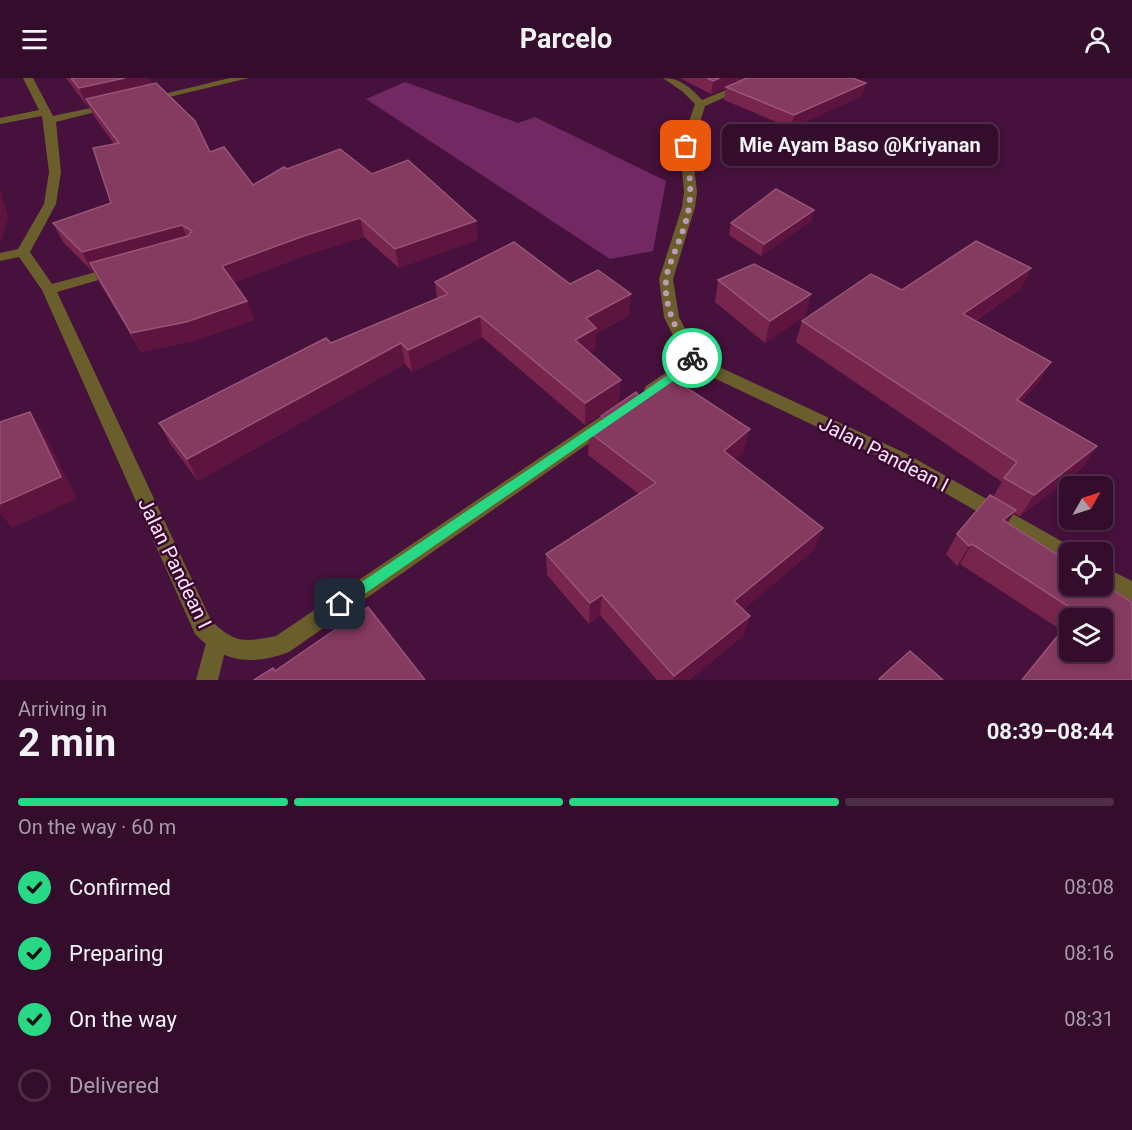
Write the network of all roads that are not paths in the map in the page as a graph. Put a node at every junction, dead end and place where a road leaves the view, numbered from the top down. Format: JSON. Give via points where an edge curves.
{"nodes":[{"id":1,"x":28,"y":78,"type":"edge"},
{"id":2,"x":244,"y":78,"type":"edge"},
{"id":3,"x":668,"y":78,"type":"edge"},
{"id":4,"x":764,"y":78,"type":"edge"},
{"id":5,"x":700,"y":104,"type":"junction"},
{"id":6,"x":48,"y":116,"type":"junction"},
{"id":7,"x":0,"y":121,"type":"edge"},
{"id":8,"x":23,"y":252,"type":"junction"},
{"id":9,"x":0,"y":257,"type":"edge"},
{"id":10,"x":136,"y":265,"type":"edge"},
{"id":11,"x":49,"y":290,"type":"junction"},
{"id":12,"x":694,"y":362,"type":"junction"},
{"id":13,"x":1059,"y":550,"type":"edge"},
{"id":14,"x":1113,"y":581,"type":"edge"},
{"id":15,"x":1132,"y":592,"type":"edge"},
{"id":16,"x":216,"y":643,"type":"junction"},
{"id":17,"x":207,"y":680,"type":"edge"}],
"edges":[{"from":1,"to":6,"type":"street"},
{"from":2,"to":6,"type":"street"},
{"from":3,"to":5,"type":"street"},
{"from":4,"to":5,"type":"street"},
{"from":5,"to":12,"type":"street","via":[[699,117],[686,146],[690,196],[682,238],[668,269],[666,296],[676,331]]},
{"from":6,"to":7,"type":"street"},
{"from":6,"to":8,"type":"street","via":[[56,172],[50,204]]},
{"from":8,"to":9,"type":"street"},
{"from":8,"to":11,"type":"street","name":"Jalan Pandean I"},
{"from":10,"to":11,"type":"street"},
{"from":11,"to":16,"type":"street","name":"Jalan Pandean I","via":[[203,627]]},
{"from":12,"to":13,"type":"street","name":"Jalan Pandean I","via":[[899,458]]},
{"from":12,"to":16,"type":"street","name":"Jalan Pandean I","via":[[281,645],[240,653]]},
{"from":14,"to":15,"type":"street"},
{"from":16,"to":17,"type":"street"}]}
